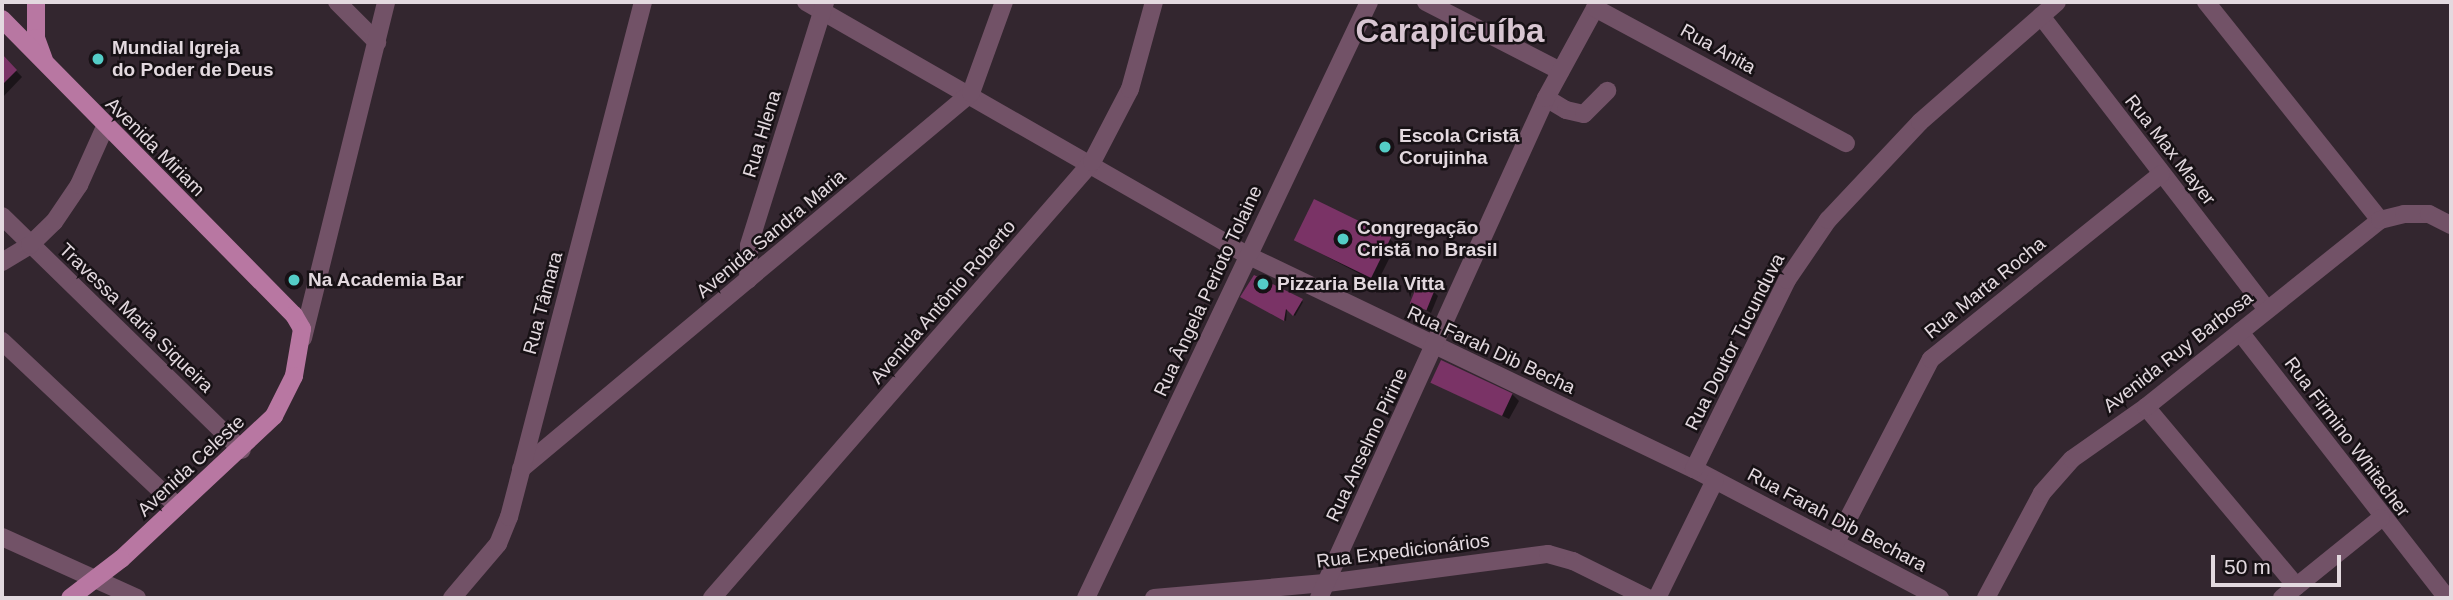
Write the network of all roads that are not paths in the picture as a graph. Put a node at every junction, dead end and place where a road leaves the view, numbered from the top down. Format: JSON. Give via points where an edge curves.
{"nodes":[{"id":1,"x":36,"y":2,"type":"edge"},
{"id":2,"x":337,"y":2,"type":"edge"},
{"id":3,"x":386,"y":2,"type":"edge"},
{"id":4,"x":643,"y":2,"type":"edge"},
{"id":5,"x":806,"y":2,"type":"edge"},
{"id":6,"x":1004,"y":2,"type":"edge"},
{"id":7,"x":1154,"y":2,"type":"edge"},
{"id":8,"x":1369,"y":2,"type":"edge"},
{"id":9,"x":1426,"y":2,"type":"edge"},
{"id":10,"x":2057,"y":2,"type":"edge"},
{"id":11,"x":2206,"y":2,"type":"edge"},
{"id":12,"x":823,"y":6,"type":"edge"},
{"id":13,"x":2040,"y":16,"type":"junction"},
{"id":14,"x":2,"y":19,"type":"edge"},
{"id":15,"x":376,"y":42,"type":"junction"},
{"id":16,"x":45,"y":63,"type":"junction"},
{"id":17,"x":1560,"y":71,"type":"junction"},
{"id":18,"x":1607,"y":91,"type":"dead end"},
{"id":19,"x":971,"y":93,"type":"junction"},
{"id":20,"x":1546,"y":97,"type":"junction"},
{"id":21,"x":105,"y":127,"type":"junction"},
{"id":22,"x":1846,"y":143,"type":"dead end"},
{"id":23,"x":1092,"y":162,"type":"junction"},
{"id":24,"x":2161,"y":174,"type":"junction"},
{"id":25,"x":2,"y":216,"type":"edge"},
{"id":26,"x":2380,"y":220,"type":"junction"},
{"id":27,"x":2451,"y":225,"type":"edge"},
{"id":28,"x":30,"y":245,"type":"junction"},
{"id":29,"x":1250,"y":256,"type":"junction"},
{"id":30,"x":2,"y":262,"type":"edge"},
{"id":31,"x":316,"y":278,"type":"junction"},
{"id":32,"x":748,"y":280,"type":"junction"},
{"id":33,"x":280,"y":302,"type":"junction"},
{"id":34,"x":2267,"y":309,"type":"junction"},
{"id":35,"x":2240,"y":332,"type":"junction"},
{"id":36,"x":303,"y":338,"type":"junction"},
{"id":37,"x":2,"y":341,"type":"edge"},
{"id":38,"x":1434,"y":348,"type":"junction"},
{"id":39,"x":2146,"y":407,"type":"junction"},
{"id":40,"x":242,"y":450,"type":"junction"},
{"id":41,"x":521,"y":469,"type":"junction"},
{"id":42,"x":1694,"y":469,"type":"junction"},
{"id":43,"x":1715,"y":480,"type":"junction"},
{"id":44,"x":177,"y":506,"type":"junction"},
{"id":45,"x":2381,"y":518,"type":"junction"},
{"id":46,"x":2,"y":537,"type":"edge"},
{"id":47,"x":1836,"y":542,"type":"junction"},
{"id":48,"x":97,"y":579,"type":"junction"},
{"id":49,"x":2296,"y":586,"type":"junction"},
{"id":50,"x":1323,"y":591,"type":"edge"},
{"id":51,"x":70,"y":598,"type":"edge"},
{"id":52,"x":136,"y":598,"type":"edge"},
{"id":53,"x":452,"y":598,"type":"edge"},
{"id":54,"x":712,"y":598,"type":"edge"},
{"id":55,"x":1086,"y":598,"type":"edge"},
{"id":56,"x":1154,"y":598,"type":"edge"},
{"id":57,"x":1648,"y":598,"type":"edge"},
{"id":58,"x":1657,"y":598,"type":"edge"},
{"id":59,"x":1940,"y":598,"type":"edge"},
{"id":60,"x":1986,"y":598,"type":"edge"},
{"id":61,"x":2282,"y":598,"type":"edge"},
{"id":62,"x":2448,"y":598,"type":"edge"}],
"edges":[{"from":1,"to":16,"type":"main road","via":[[36,38]]},
{"from":2,"to":15,"type":"street"},
{"from":3,"to":15,"type":"street","name":"Avenida Celeste"},
{"from":4,"to":41,"type":"street","name":"Rua Tâmara"},
{"from":5,"to":12,"type":"street","name":"Rua Farah Dib Becha"},
{"from":6,"to":19,"type":"street"},
{"from":7,"to":23,"type":"street","name":"Avenida Antônio Roberto","via":[[1130,89]]},
{"from":8,"to":29,"type":"street","name":"Rua Ângela Perioto Tolaine"},
{"from":9,"to":17,"type":"street"},
{"from":10,"to":13,"type":"street","name":"Rua Doutor Tucunduva"},
{"from":11,"to":26,"type":"street"},
{"from":12,"to":19,"type":"street","name":"Rua Farah Dib Becha"},
{"from":12,"to":32,"type":"street","name":"Rua Hlena","via":[[749,245]]},
{"from":13,"to":24,"type":"street","name":"Rua Max Mayer"},
{"from":13,"to":42,"type":"street","name":"Rua Doutor Tucunduva","via":[[1920,122],[1828,220],[1787,280]]},
{"from":14,"to":16,"type":"main road","name":"Avenida Miriam"},
{"from":15,"to":31,"type":"street","name":"Avenida Celeste"},
{"from":16,"to":21,"type":"main road","name":"Avenida Miriam"},
{"from":17,"to":20,"type":"street","name":"Rua Anselmo Pirine"},
{"from":17,"to":22,"type":"street","name":"Rua Anita","via":[[1595,8]]},
{"from":18,"to":20,"type":"street","via":[[1584,114],[1566,110]]},
{"from":19,"to":23,"type":"street","name":"Rua Farah Dib Becha"},
{"from":19,"to":32,"type":"street","name":"Avenida Sandra Maria"},
{"from":20,"to":38,"type":"street","name":"Rua Anselmo Pirine"},
{"from":21,"to":28,"type":"street","via":[[69,202]]},
{"from":21,"to":33,"type":"main road","name":"Avenida Miriam"},
{"from":23,"to":29,"type":"street","name":"Rua Farah Dib Becha"},
{"from":23,"to":54,"type":"street","name":"Avenida Antônio Roberto"},
{"from":24,"to":34,"type":"street","name":"Rua Max Mayer"},
{"from":24,"to":47,"type":"street","name":"Rua Marta Rocha","via":[[1931,359]]},
{"from":25,"to":28,"type":"street","name":"Travessa Maria Siqueira"},
{"from":26,"to":27,"type":"street","name":"Avenida Ruy Barbosa","via":[[2429,214]]},
{"from":26,"to":34,"type":"street","name":"Avenida Ruy Barbosa"},
{"from":28,"to":30,"type":"street"},
{"from":28,"to":40,"type":"street","name":"Travessa Maria Siqueira"},
{"from":29,"to":38,"type":"street","name":"Rua Farah Dib Becha"},
{"from":29,"to":55,"type":"street","name":"Rua Ângela Perioto Tolaine"},
{"from":31,"to":33,"type":"street","via":[[299,301]]},
{"from":31,"to":36,"type":"street","name":"Avenida Celeste"},
{"from":32,"to":41,"type":"street","name":"Avenida Sandra Maria"},
{"from":33,"to":36,"type":"main road","via":[[299,321]]},
{"from":34,"to":35,"type":"street","name":"Avenida Ruy Barbosa"},
{"from":35,"to":39,"type":"street","name":"Avenida Ruy Barbosa"},
{"from":35,"to":45,"type":"street","name":"Rua Firmino Whitacher"},
{"from":36,"to":40,"type":"main road","name":"Avenida Celeste","via":[[283,402]]},
{"from":37,"to":44,"type":"street"},
{"from":38,"to":42,"type":"street","name":"Rua Farah Dib Becha"},
{"from":38,"to":50,"type":"street","name":"Rua Anselmo Pirine"},
{"from":39,"to":49,"type":"street"},
{"from":39,"to":60,"type":"street","name":"Avenida Ruy Barbosa","via":[[2057,473]]},
{"from":40,"to":44,"type":"main road","name":"Avenida Celeste"},
{"from":41,"to":53,"type":"street","name":"Rua Tâmara","via":[[498,544]]},
{"from":42,"to":43,"type":"street","name":"Rua Farah Dib Becha"},
{"from":43,"to":47,"type":"street","name":"Rua Farah Dib Bechara"},
{"from":43,"to":58,"type":"street"},
{"from":44,"to":48,"type":"main road","name":"Avenida Celeste"},
{"from":45,"to":49,"type":"street"},
{"from":45,"to":62,"type":"street","name":"Rua Firmino Whitacher"},
{"from":46,"to":48,"type":"street"},
{"from":47,"to":59,"type":"street","name":"Rua Farah Dib Bechara"},
{"from":48,"to":51,"type":"main road","name":"Avenida Celeste"},
{"from":48,"to":52,"type":"street"},
{"from":49,"to":61,"type":"street"},
{"from":50,"to":56,"type":"street","name":"Rua Expedicionários"},
{"from":50,"to":57,"type":"street","name":"Rua Expedicionários","via":[[1548,554],[1573,561]]}]}
